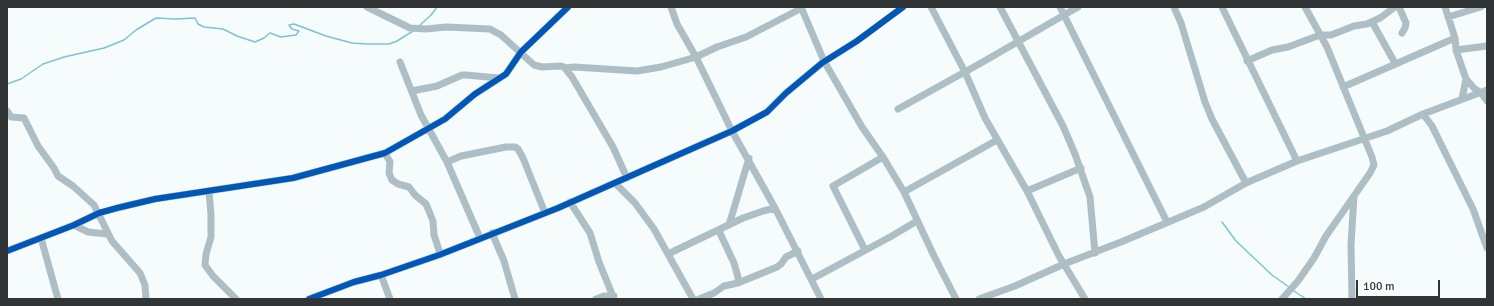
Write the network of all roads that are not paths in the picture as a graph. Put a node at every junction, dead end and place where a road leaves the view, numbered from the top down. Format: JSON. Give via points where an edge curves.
{"nodes":[{"id":1,"x":367,"y":7,"type":"edge"},
{"id":2,"x":568,"y":7,"type":"edge"},
{"id":3,"x":671,"y":7,"type":"edge"},
{"id":4,"x":903,"y":7,"type":"edge"},
{"id":5,"x":931,"y":7,"type":"edge"},
{"id":6,"x":1000,"y":7,"type":"edge"},
{"id":7,"x":1060,"y":7,"type":"edge"},
{"id":8,"x":1078,"y":7,"type":"edge"},
{"id":9,"x":1174,"y":7,"type":"edge"},
{"id":10,"x":1222,"y":7,"type":"edge"},
{"id":11,"x":1305,"y":7,"type":"edge"},
{"id":12,"x":1395,"y":7,"type":"edge"},
{"id":13,"x":1399,"y":7,"type":"edge"},
{"id":14,"x":1445,"y":7,"type":"edge"},
{"id":15,"x":1481,"y":7,"type":"edge"},
{"id":16,"x":802,"y":8,"type":"edge"},
{"id":17,"x":1064,"y":14,"type":"junction"},
{"id":18,"x":1448,"y":17,"type":"junction"},
{"id":19,"x":1372,"y":22,"type":"junction"},
{"id":20,"x":1402,"y":32,"type":"dead end"},
{"id":21,"x":1320,"y":34,"type":"junction"},
{"id":22,"x":1454,"y":38,"type":"junction"},
{"id":23,"x":1018,"y":41,"type":"junction"},
{"id":24,"x":1487,"y":46,"type":"edge"},
{"id":25,"x":1456,"y":50,"type":"junction"},
{"id":26,"x":520,"y":52,"type":"junction"},
{"id":27,"x":696,"y":57,"type":"junction"},
{"id":28,"x":824,"y":61,"type":"junction"},
{"id":29,"x":1247,"y":61,"type":"junction"},
{"id":30,"x":400,"y":62,"type":"dead end"},
{"id":31,"x":1395,"y":63,"type":"junction"},
{"id":32,"x":565,"y":68,"type":"junction"},
{"id":33,"x":965,"y":72,"type":"junction"},
{"id":34,"x":499,"y":78,"type":"junction"},
{"id":35,"x":1466,"y":79,"type":"junction"},
{"id":36,"x":1342,"y":86,"type":"junction"},
{"id":37,"x":412,"y":92,"type":"junction"},
{"id":38,"x":1484,"y":92,"type":"edge"},
{"id":39,"x":1462,"y":99,"type":"junction"},
{"id":40,"x":1487,"y":101,"type":"edge"},
{"id":41,"x":898,"y":109,"type":"dead end"},
{"id":42,"x":7,"y":111,"type":"edge"},
{"id":43,"x":1423,"y":114,"type":"junction"},
{"id":44,"x":428,"y":128,"type":"junction"},
{"id":45,"x":732,"y":131,"type":"junction"},
{"id":46,"x":1364,"y":138,"type":"junction"},
{"id":47,"x":997,"y":140,"type":"junction"},
{"id":48,"x":385,"y":153,"type":"junction"},
{"id":49,"x":883,"y":157,"type":"junction"},
{"id":50,"x":749,"y":158,"type":"junction"},
{"id":51,"x":1297,"y":161,"type":"junction"},
{"id":52,"x":447,"y":162,"type":"junction"},
{"id":53,"x":1081,"y":168,"type":"junction"},
{"id":54,"x":627,"y":178,"type":"junction"},
{"id":55,"x":615,"y":183,"type":"junction"},
{"id":56,"x":1246,"y":183,"type":"junction"},
{"id":57,"x":1027,"y":191,"type":"junction"},
{"id":58,"x":209,"y":192,"type":"junction"},
{"id":59,"x":904,"y":192,"type":"junction"},
{"id":60,"x":1355,"y":194,"type":"junction"},
{"id":61,"x":570,"y":202,"type":"junction"},
{"id":62,"x":775,"y":208,"type":"junction"},
{"id":63,"x":545,"y":212,"type":"junction"},
{"id":64,"x":98,"y":213,"type":"junction"},
{"id":65,"x":917,"y":220,"type":"junction"},
{"id":66,"x":1167,"y":222,"type":"junction"},
{"id":67,"x":74,"y":225,"type":"junction"},
{"id":68,"x":729,"y":225,"type":"junction"},
{"id":69,"x":719,"y":230,"type":"junction"},
{"id":70,"x":492,"y":233,"type":"junction"},
{"id":71,"x":107,"y":234,"type":"junction"},
{"id":72,"x":41,"y":238,"type":"junction"},
{"id":73,"x":480,"y":238,"type":"junction"},
{"id":74,"x":1487,"y":248,"type":"edge"},
{"id":75,"x":865,"y":250,"type":"junction"},
{"id":76,"x":7,"y":251,"type":"edge"},
{"id":77,"x":798,"y":251,"type":"junction"},
{"id":78,"x":1095,"y":253,"type":"junction"},
{"id":79,"x":668,"y":254,"type":"junction"},
{"id":80,"x":439,"y":255,"type":"junction"},
{"id":81,"x":1064,"y":264,"type":"junction"},
{"id":82,"x":380,"y":275,"type":"junction"},
{"id":83,"x":812,"y":279,"type":"junction"},
{"id":84,"x":738,"y":283,"type":"junction"},
{"id":85,"x":1003,"y":290,"type":"junction"},
{"id":86,"x":614,"y":297,"type":"edge"},
{"id":87,"x":58,"y":299,"type":"edge"},
{"id":88,"x":146,"y":299,"type":"edge"},
{"id":89,"x":236,"y":299,"type":"edge"},
{"id":90,"x":309,"y":299,"type":"edge"},
{"id":91,"x":390,"y":299,"type":"edge"},
{"id":92,"x":515,"y":299,"type":"edge"},
{"id":93,"x":596,"y":299,"type":"edge"},
{"id":94,"x":693,"y":299,"type":"edge"},
{"id":95,"x":699,"y":299,"type":"edge"},
{"id":96,"x":821,"y":299,"type":"edge"},
{"id":97,"x":956,"y":299,"type":"edge"},
{"id":98,"x":979,"y":299,"type":"edge"},
{"id":99,"x":1004,"y":299,"type":"edge"},
{"id":100,"x":1085,"y":299,"type":"edge"},
{"id":101,"x":1282,"y":299,"type":"edge"},
{"id":102,"x":1352,"y":299,"type":"edge"}],
"edges":[{"from":1,"to":26,"type":"street","via":[[410,28],[490,29]]},
{"from":2,"to":26,"type":"street"},
{"from":3,"to":27,"type":"street","via":[[677,24]]},
{"from":4,"to":28,"type":"street","via":[[857,41]]},
{"from":5,"to":33,"type":"street"},
{"from":6,"to":23,"type":"street"},
{"from":7,"to":17,"type":"street"},
{"from":8,"to":17,"type":"street"},
{"from":9,"to":56,"type":"street","via":[[1205,102]]},
{"from":10,"to":29,"type":"street"},
{"from":11,"to":21,"type":"street"},
{"from":12,"to":19,"type":"street"},
{"from":13,"to":20,"type":"street","via":[[1406,23]]},
{"from":14,"to":18,"type":"street"},
{"from":15,"to":18,"type":"street"},
{"from":16,"to":27,"type":"street","via":[[746,37]]},
{"from":16,"to":28,"type":"street"},
{"from":17,"to":23,"type":"street"},
{"from":17,"to":66,"type":"street"},
{"from":18,"to":22,"type":"street"},
{"from":19,"to":21,"type":"street","via":[[1332,35]]},
{"from":19,"to":31,"type":"street"},
{"from":21,"to":29,"type":"street"},
{"from":21,"to":36,"type":"street"},
{"from":22,"to":25,"type":"street"},
{"from":22,"to":31,"type":"street"},
{"from":23,"to":33,"type":"street"},
{"from":23,"to":53,"type":"street","via":[[1063,126]]},
{"from":24,"to":25,"type":"street"},
{"from":25,"to":35,"type":"street"},
{"from":26,"to":32,"type":"street","via":[[538,67]]},
{"from":26,"to":34,"type":"street","via":[[508,71]]},
{"from":27,"to":32,"type":"street","via":[[645,70]]},
{"from":27,"to":45,"type":"street"},
{"from":28,"to":45,"type":"street","via":[[767,112]]},
{"from":28,"to":49,"type":"street","via":[[862,127]]},
{"from":29,"to":51,"type":"street"},
{"from":30,"to":37,"type":"street"},
{"from":31,"to":36,"type":"street"},
{"from":32,"to":54,"type":"street","via":[[613,147]]},
{"from":33,"to":41,"type":"street"},
{"from":33,"to":47,"type":"street"},
{"from":34,"to":37,"type":"street","via":[[466,75]]},
{"from":34,"to":44,"type":"street","via":[[445,119]]},
{"from":35,"to":38,"type":"street","via":[[1474,88]]},
{"from":35,"to":39,"type":"street"},
{"from":36,"to":46,"type":"street"},
{"from":37,"to":44,"type":"street"},
{"from":38,"to":39,"type":"street"},
{"from":38,"to":40,"type":"street"},
{"from":39,"to":43,"type":"street"},
{"from":42,"to":64,"type":"street","via":[[11,117],[24,118],[38,146],[58,176],[79,191],[94,205]]},
{"from":43,"to":46,"type":"street"},
{"from":43,"to":74,"type":"street","via":[[1432,126],[1471,205]]},
{"from":44,"to":48,"type":"street"},
{"from":44,"to":52,"type":"street"},
{"from":45,"to":50,"type":"street"},
{"from":45,"to":54,"type":"street"},
{"from":46,"to":51,"type":"street"},
{"from":46,"to":60,"type":"street","via":[[1374,165]]},
{"from":47,"to":57,"type":"street"},
{"from":47,"to":59,"type":"street"},
{"from":48,"to":58,"type":"street","via":[[293,178]]},
{"from":48,"to":80,"type":"street","via":[[390,162],[389,173],[392,180],[409,187],[426,204],[433,220]]},
{"from":49,"to":59,"type":"street"},
{"from":49,"to":75,"type":"street","via":[[833,186]]},
{"from":50,"to":62,"type":"street"},
{"from":50,"to":68,"type":"street"},
{"from":51,"to":56,"type":"street"},
{"from":52,"to":63,"type":"street","via":[[462,156],[515,147],[523,158]]},
{"from":52,"to":73,"type":"street"},
{"from":53,"to":57,"type":"street"},
{"from":53,"to":78,"type":"street","via":[[1090,198]]},
{"from":54,"to":55,"type":"street"},
{"from":55,"to":61,"type":"street"},
{"from":55,"to":79,"type":"street","via":[[635,203]]},
{"from":56,"to":66,"type":"street","via":[[1204,207]]},
{"from":57,"to":81,"type":"street"},
{"from":58,"to":64,"type":"street","via":[[155,199]]},
{"from":58,"to":89,"type":"street","via":[[211,237],[205,265]]},
{"from":59,"to":65,"type":"street"},
{"from":60,"to":101,"type":"street","via":[[1314,258]]},
{"from":60,"to":102,"type":"street","via":[[1351,245]]},
{"from":61,"to":63,"type":"street"},
{"from":61,"to":86,"type":"street","via":[[590,232]]},
{"from":62,"to":68,"type":"street"},
{"from":62,"to":77,"type":"street"},
{"from":63,"to":70,"type":"street"},
{"from":64,"to":67,"type":"street"},
{"from":64,"to":71,"type":"street"},
{"from":65,"to":75,"type":"street"},
{"from":65,"to":97,"type":"street"},
{"from":66,"to":78,"type":"street"},
{"from":67,"to":71,"type":"street","via":[[88,232]]},
{"from":67,"to":72,"type":"street"},
{"from":68,"to":69,"type":"street"},
{"from":69,"to":79,"type":"street"},
{"from":69,"to":84,"type":"street","via":[[734,263]]},
{"from":70,"to":73,"type":"street"},
{"from":70,"to":92,"type":"street","via":[[504,261]]},
{"from":71,"to":88,"type":"street","via":[[140,273],[145,285]]},
{"from":72,"to":76,"type":"street"},
{"from":72,"to":87,"type":"street"},
{"from":73,"to":80,"type":"street"},
{"from":75,"to":83,"type":"street"},
{"from":77,"to":83,"type":"street"},
{"from":77,"to":84,"type":"street","via":[[786,257],[781,264]]},
{"from":78,"to":81,"type":"street"},
{"from":79,"to":94,"type":"street"},
{"from":80,"to":82,"type":"street"},
{"from":81,"to":85,"type":"street"},
{"from":81,"to":100,"type":"street"},
{"from":82,"to":90,"type":"street"},
{"from":82,"to":91,"type":"street"},
{"from":83,"to":96,"type":"street"},
{"from":84,"to":95,"type":"street","via":[[724,286]]},
{"from":85,"to":98,"type":"street"},
{"from":85,"to":99,"type":"street"},
{"from":86,"to":93,"type":"street","via":[[604,296]]}]}
